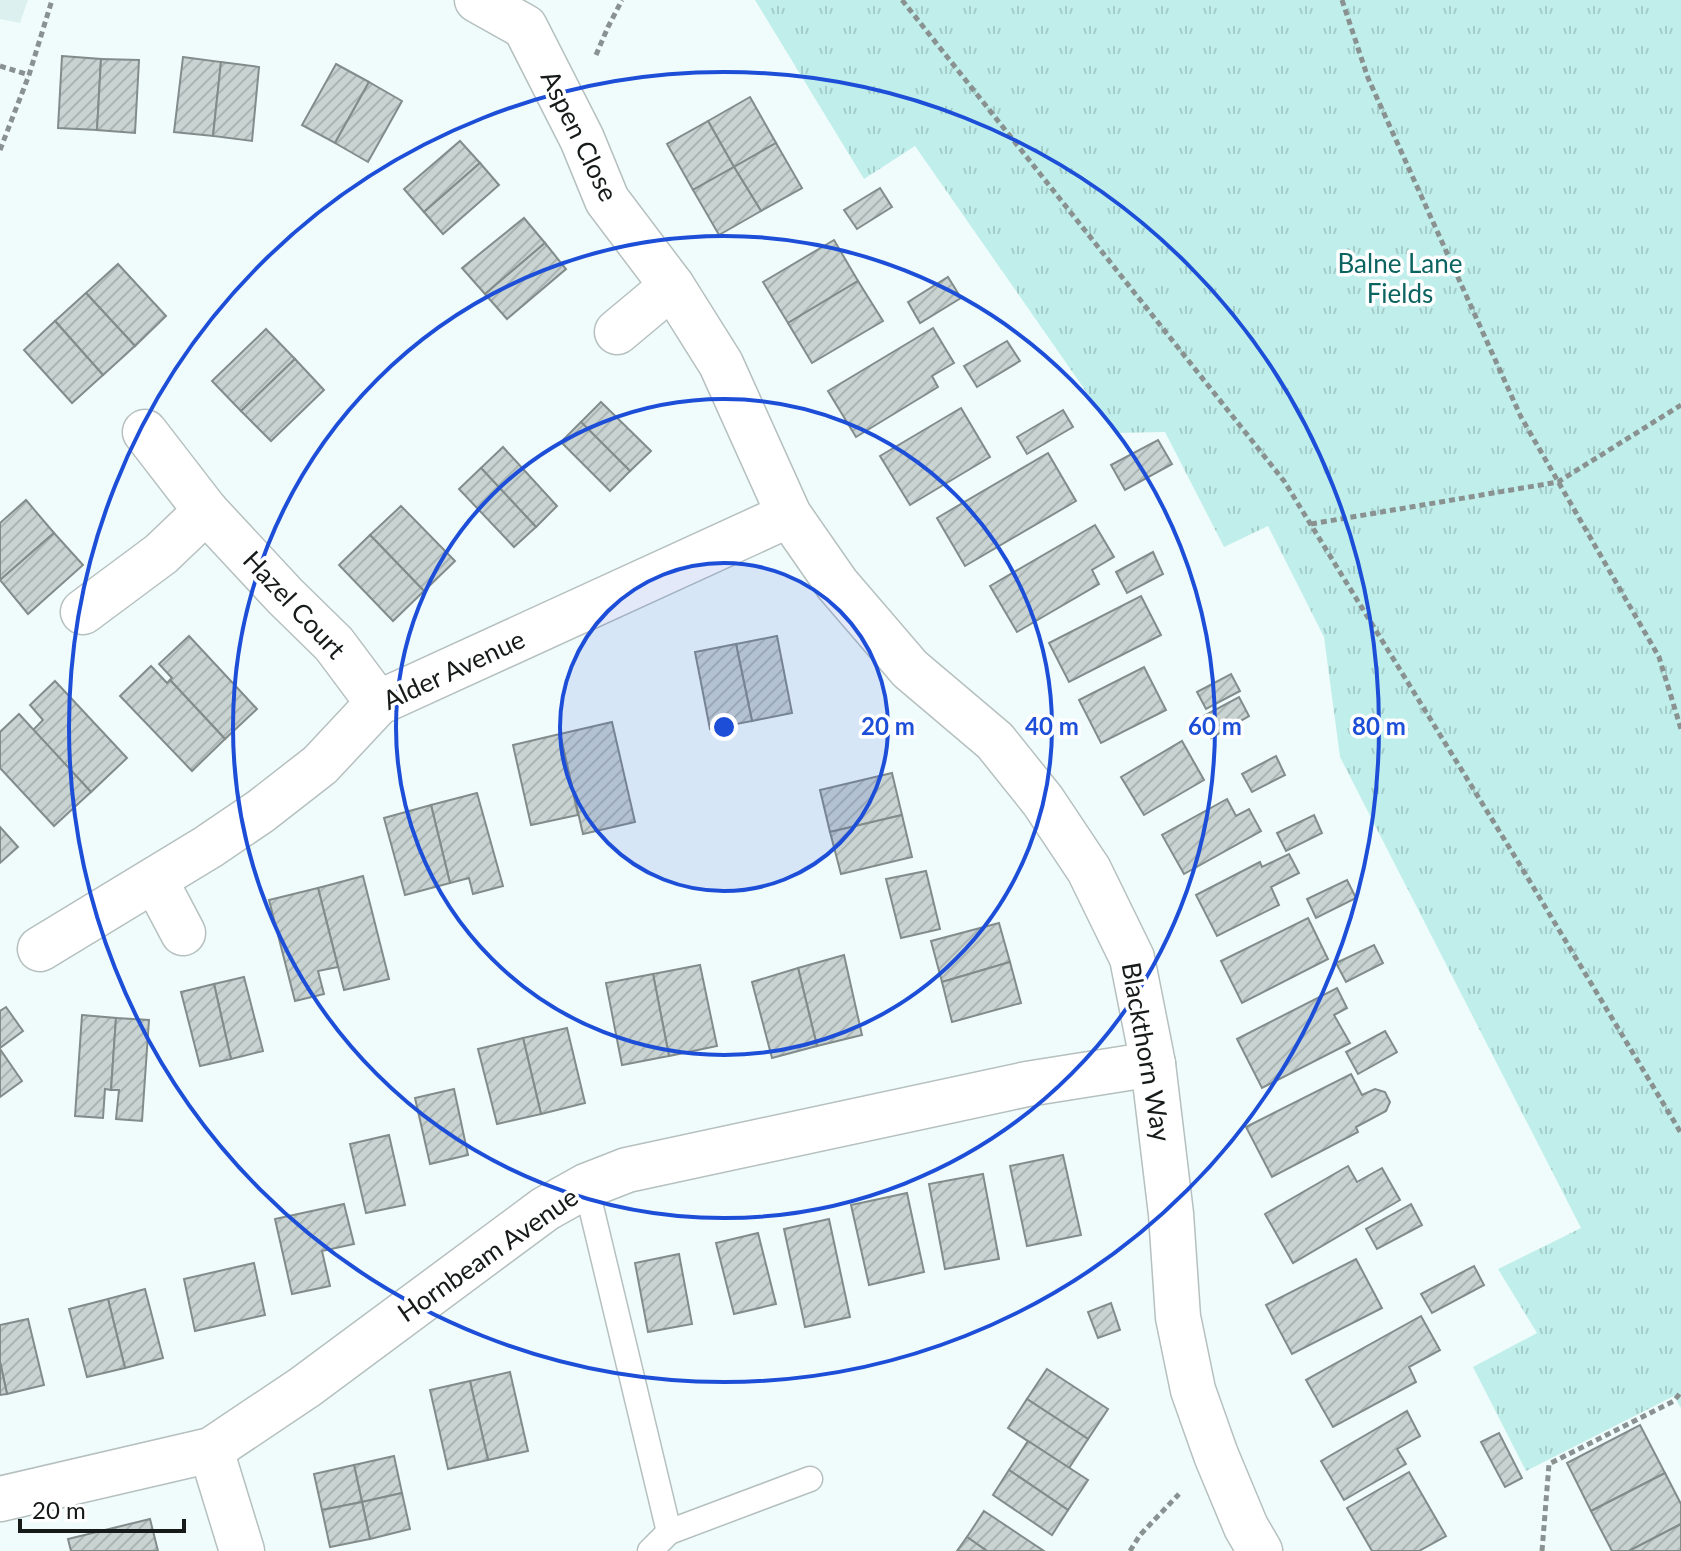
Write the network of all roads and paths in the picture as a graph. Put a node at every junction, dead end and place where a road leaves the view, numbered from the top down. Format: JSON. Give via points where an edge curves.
{"nodes":[{"id":1,"x":52,"y":0,"type":"edge"},
{"id":2,"x":477,"y":0,"type":"edge"},
{"id":3,"x":902,"y":0,"type":"edge"},
{"id":4,"x":1342,"y":0,"type":"edge"},
{"id":5,"x":0,"y":66,"type":"edge"},
{"id":6,"x":29,"y":75,"type":"junction"},
{"id":7,"x":0,"y":150,"type":"edge"},
{"id":8,"x":672,"y":286,"type":"junction"},
{"id":9,"x":617,"y":332,"type":"dead end"},
{"id":10,"x":1681,"y":405,"type":"edge"},
{"id":11,"x":145,"y":432,"type":"dead end"},
{"id":12,"x":1558,"y":482,"type":"junction"},
{"id":13,"x":206,"y":511,"type":"junction"},
{"id":14,"x":789,"y":515,"type":"junction"},
{"id":15,"x":1311,"y":524,"type":"junction"},
{"id":16,"x":83,"y":612,"type":"dead end"},
{"id":17,"x":378,"y":703,"type":"junction"},
{"id":18,"x":1681,"y":729,"type":"edge"},
{"id":19,"x":155,"y":880,"type":"junction"},
{"id":20,"x":183,"y":933,"type":"dead end"},
{"id":21,"x":40,"y":949,"type":"dead end"},
{"id":22,"x":1153,"y":1064,"type":"junction"},
{"id":23,"x":1681,"y":1133,"type":"edge"},
{"id":24,"x":586,"y":1186,"type":"junction"},
{"id":25,"x":1681,"y":1392,"type":"edge"},
{"id":26,"x":211,"y":1450,"type":"junction"},
{"id":27,"x":1216,"y":1455,"type":"junction"},
{"id":28,"x":810,"y":1479,"type":"dead end"},
{"id":29,"x":0,"y":1499,"type":"edge"},
{"id":30,"x":669,"y":1532,"type":"junction"},
{"id":31,"x":242,"y":1551,"type":"edge"},
{"id":32,"x":650,"y":1551,"type":"edge"},
{"id":33,"x":1130,"y":1551,"type":"edge"},
{"id":34,"x":1260,"y":1551,"type":"edge"},
{"id":35,"x":1542,"y":1551,"type":"edge"}],
"edges":[{"from":1,"to":6,"type":"path"},
{"from":2,"to":8,"type":"street","name":"Aspen Close","via":[[525,27],[607,200]]},
{"from":3,"to":15,"type":"path","via":[[1284,481]]},
{"from":4,"to":12,"type":"path","via":[[1368,78],[1521,417]]},
{"from":5,"to":6,"type":"path"},
{"from":6,"to":7,"type":"path"},
{"from":8,"to":9,"type":"street"},
{"from":8,"to":14,"type":"street","name":"Aspen Close","via":[[721,364]]},
{"from":10,"to":12,"type":"path"},
{"from":11,"to":13,"type":"street","name":"Hazel Court"},
{"from":12,"to":15,"type":"path"},
{"from":12,"to":18,"type":"path","via":[[1659,657]]},
{"from":13,"to":16,"type":"street","via":[[161,554]]},
{"from":13,"to":17,"type":"street","name":"Hazel Court","via":[[334,644]]},
{"from":14,"to":17,"type":"street","name":"Alder Avenue"},
{"from":14,"to":22,"type":"street","name":"Blackthorn Way","via":[[837,584],[910,669],[995,741],[1089,870],[1132,958]]},
{"from":15,"to":23,"type":"path"},
{"from":17,"to":19,"type":"street","name":"Alder Avenue","via":[[320,765],[261,811]]},
{"from":19,"to":20,"type":"street"},
{"from":19,"to":21,"type":"street","name":"Alder Avenue"},
{"from":22,"to":24,"type":"street","name":"Hornbeam Avenue","via":[[1027,1084],[757,1142],[627,1170]]},
{"from":22,"to":27,"type":"street","name":"Blackthorn Way","via":[[1178,1317],[1193,1390]]},
{"from":24,"to":26,"type":"street","name":"Hornbeam Avenue","via":[[545,1209]]},
{"from":24,"to":30,"type":"lane"},
{"from":25,"to":35,"type":"path","via":[[1674,1401],[1549,1464]]},
{"from":26,"to":29,"type":"street","name":"Hornbeam Avenue"},
{"from":26,"to":31,"type":"street"},
{"from":27,"to":33,"type":"path"},
{"from":27,"to":34,"type":"street","name":"Blackthorn Way"},
{"from":28,"to":30,"type":"lane"},
{"from":30,"to":32,"type":"lane"}]}
